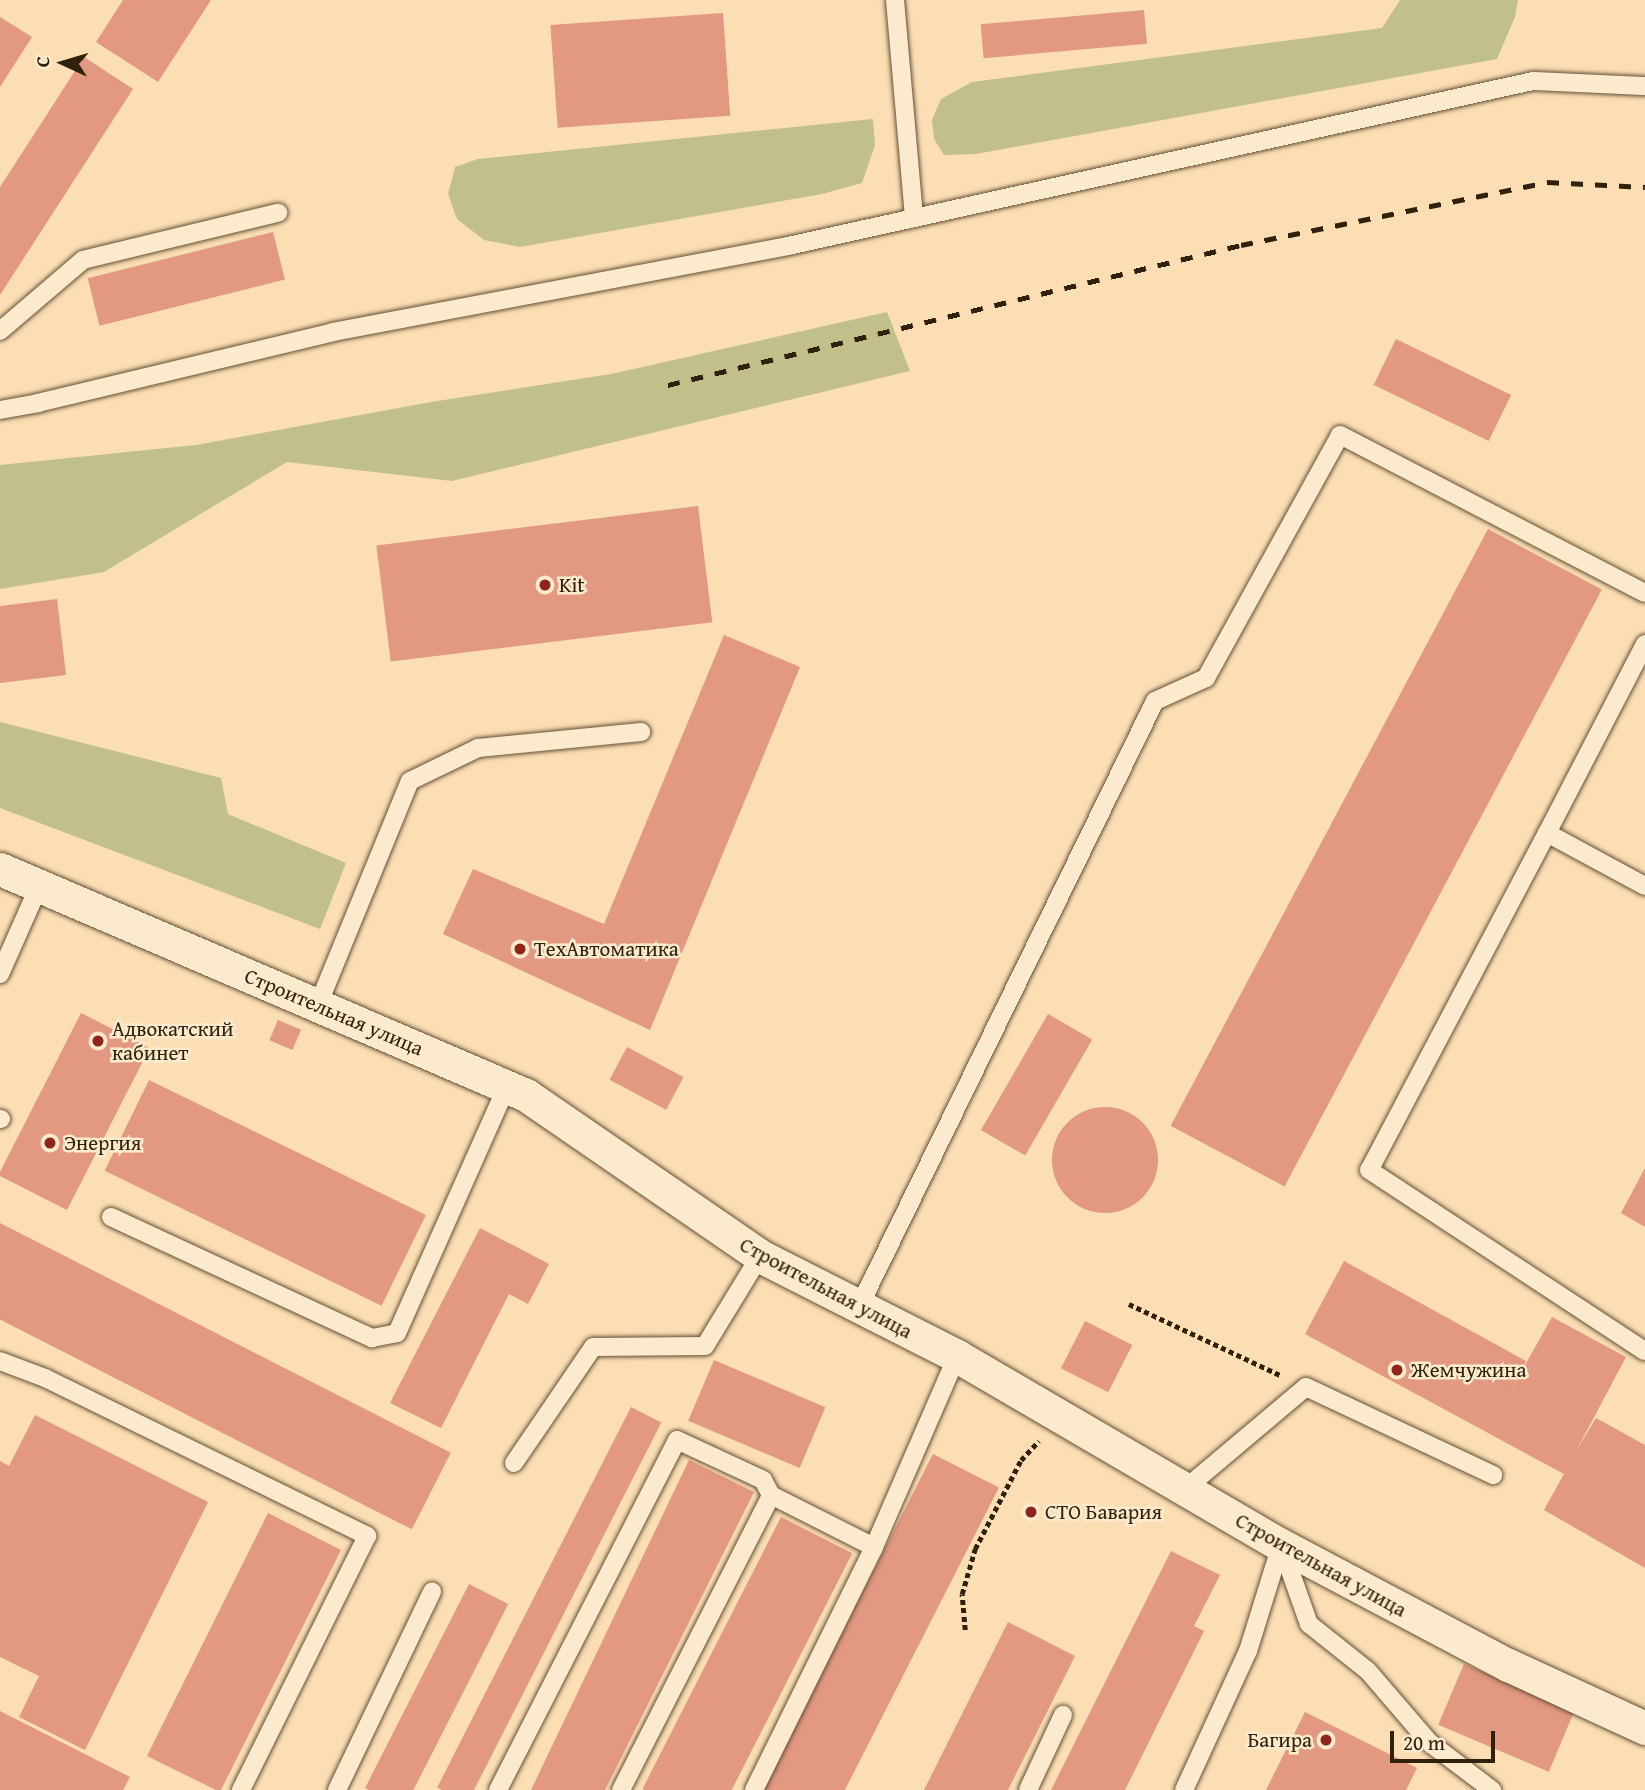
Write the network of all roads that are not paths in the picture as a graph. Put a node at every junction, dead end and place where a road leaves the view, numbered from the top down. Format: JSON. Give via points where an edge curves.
{"nodes":[{"id":1,"x":895,"y":0,"type":"edge"},
{"id":2,"x":1645,"y":86,"type":"edge"},
{"id":3,"x":278,"y":213,"type":"dead end"},
{"id":4,"x":914,"y":218,"type":"junction"},
{"id":5,"x":0,"y":331,"type":"edge"},
{"id":6,"x":0,"y":410,"type":"edge"},
{"id":7,"x":1645,"y":593,"type":"edge"},
{"id":8,"x":1645,"y":643,"type":"edge"},
{"id":9,"x":641,"y":732,"type":"dead end"},
{"id":10,"x":1547,"y":833,"type":"junction"},
{"id":11,"x":0,"y":869,"type":"edge"},
{"id":12,"x":39,"y":886,"type":"junction"},
{"id":13,"x":1645,"y":886,"type":"edge"},
{"id":14,"x":0,"y":974,"type":"edge"},
{"id":15,"x":318,"y":1005,"type":"junction"},
{"id":16,"x":507,"y":1086,"type":"junction"},
{"id":17,"x":111,"y":1217,"type":"dead end"},
{"id":18,"x":760,"y":1256,"type":"junction"},
{"id":19,"x":859,"y":1307,"type":"junction"},
{"id":20,"x":1645,"y":1351,"type":"edge"},
{"id":21,"x":957,"y":1356,"type":"junction"},
{"id":22,"x":0,"y":1361,"type":"edge"},
{"id":23,"x":514,"y":1463,"type":"dead end"},
{"id":24,"x":1493,"y":1475,"type":"dead end"},
{"id":25,"x":1185,"y":1489,"type":"junction"},
{"id":26,"x":771,"y":1495,"type":"junction"},
{"id":27,"x":1281,"y":1545,"type":"junction"},
{"id":28,"x":874,"y":1547,"type":"junction"},
{"id":29,"x":432,"y":1592,"type":"dead end"},
{"id":30,"x":1063,"y":1715,"type":"dead end"},
{"id":31,"x":1645,"y":1728,"type":"edge"},
{"id":32,"x":241,"y":1790,"type":"edge"},
{"id":33,"x":337,"y":1790,"type":"edge"},
{"id":34,"x":498,"y":1790,"type":"edge"},
{"id":35,"x":621,"y":1790,"type":"edge"},
{"id":36,"x":754,"y":1790,"type":"edge"},
{"id":37,"x":1028,"y":1790,"type":"edge"},
{"id":38,"x":1184,"y":1790,"type":"edge"},
{"id":39,"x":1492,"y":1790,"type":"edge"}],
"edges":[{"from":1,"to":4,"type":"lane"},
{"from":2,"to":4,"type":"lane","via":[[1533,81]]},
{"from":3,"to":5,"type":"lane","via":[[83,260]]},
{"from":4,"to":6,"type":"lane","via":[[333,332]]},
{"from":7,"to":19,"type":"lane","via":[[1340,435],[1206,678],[1155,701]]},
{"from":8,"to":10,"type":"lane"},
{"from":9,"to":15,"type":"lane","via":[[478,748],[410,781]]},
{"from":10,"to":13,"type":"lane"},
{"from":10,"to":20,"type":"lane","via":[[1369,1170]]},
{"from":11,"to":12,"type":"street","name":"Строительная улица"},
{"from":12,"to":14,"type":"lane"},
{"from":12,"to":15,"type":"street","name":"Строительная улица"},
{"from":15,"to":16,"type":"street","name":"Строительная улица"},
{"from":16,"to":17,"type":"lane","via":[[397,1333],[372,1338]]},
{"from":16,"to":18,"type":"street","name":"Строительная улица","via":[[526,1094]]},
{"from":18,"to":19,"type":"street","name":"Строительная улица"},
{"from":18,"to":23,"type":"lane","via":[[705,1346],[593,1347]]},
{"from":19,"to":21,"type":"street","name":"Строительная улица"},
{"from":21,"to":25,"type":"street","name":"Строительная улица"},
{"from":21,"to":28,"type":"lane"},
{"from":22,"to":32,"type":"lane","via":[[45,1378],[367,1536]]},
{"from":24,"to":25,"type":"lane","via":[[1306,1387]]},
{"from":25,"to":27,"type":"street","name":"Строительная улица"},
{"from":26,"to":28,"type":"lane"},
{"from":26,"to":34,"type":"lane","via":[[763,1480],[677,1440]]},
{"from":26,"to":35,"type":"lane"},
{"from":27,"to":31,"type":"street","name":"Строительная улица","via":[[1508,1665]]},
{"from":27,"to":38,"type":"lane","via":[[1248,1651]]},
{"from":27,"to":39,"type":"lane","via":[[1310,1624],[1368,1671],[1430,1742]]},
{"from":28,"to":36,"type":"lane"},
{"from":29,"to":33,"type":"lane"},
{"from":30,"to":37,"type":"lane"}]}
